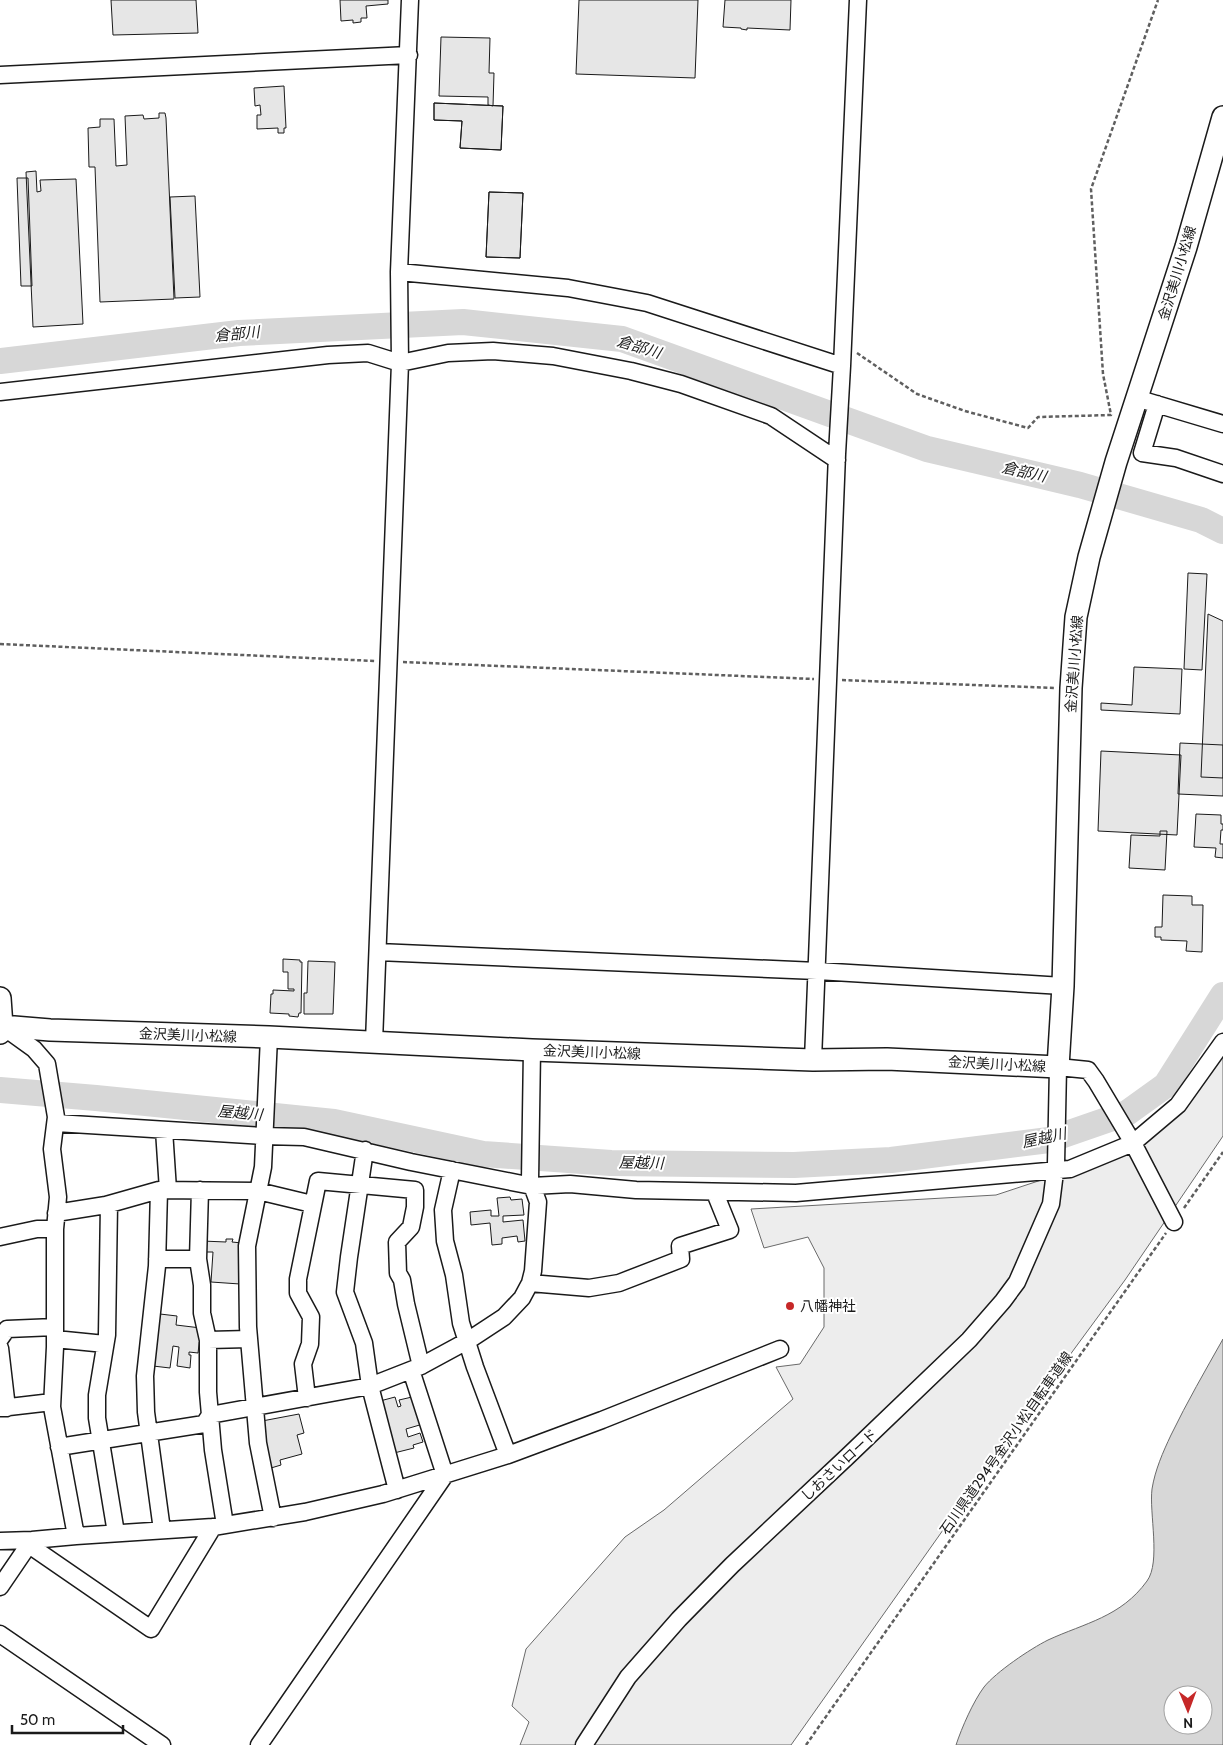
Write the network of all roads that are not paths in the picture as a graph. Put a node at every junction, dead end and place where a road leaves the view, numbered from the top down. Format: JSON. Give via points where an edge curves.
{"nodes":[{"id":1,"x":410,"y":0,"type":"edge"},
{"id":2,"x":858,"y":0,"type":"edge"},
{"id":3,"x":409,"y":55,"type":"junction"},
{"id":4,"x":0,"y":75,"type":"edge"},
{"id":5,"x":1223,"y":117,"type":"edge"},
{"id":6,"x":399,"y":277,"type":"junction"},
{"id":7,"x":401,"y":357,"type":"junction"},
{"id":8,"x":842,"y":366,"type":"junction"},
{"id":9,"x":0,"y":392,"type":"edge"},
{"id":10,"x":1147,"y":401,"type":"junction"},
{"id":11,"x":1223,"y":424,"type":"edge"},
{"id":12,"x":837,"y":457,"type":"junction"},
{"id":13,"x":1223,"y":474,"type":"edge"},
{"id":14,"x":378,"y":952,"type":"junction"},
{"id":15,"x":817,"y":971,"type":"junction"},
{"id":16,"x":1063,"y":986,"type":"junction"},
{"id":17,"x":0,"y":998,"type":"edge"},
{"id":18,"x":1,"y":1028,"type":"edge"},
{"id":19,"x":269,"y":1037,"type":"junction"},
{"id":20,"x":374,"y":1042,"type":"junction"},
{"id":21,"x":1223,"y":1042,"type":"edge"},
{"id":22,"x":532,"y":1050,"type":"junction"},
{"id":23,"x":813,"y":1060,"type":"junction"},
{"id":24,"x":1058,"y":1067,"type":"junction"},
{"id":25,"x":56,"y":1120,"type":"junction"},
{"id":26,"x":164,"y":1130,"type":"junction"},
{"id":27,"x":264,"y":1133,"type":"junction"},
{"id":28,"x":1131,"y":1140,"type":"junction"},
{"id":29,"x":366,"y":1150,"type":"junction"},
{"id":30,"x":1056,"y":1167,"type":"junction"},
{"id":31,"x":452,"y":1170,"type":"junction"},
{"id":32,"x":531,"y":1183,"type":"junction"},
{"id":33,"x":361,"y":1185,"type":"junction"},
{"id":34,"x":164,"y":1190,"type":"junction"},
{"id":35,"x":200,"y":1190,"type":"junction"},
{"id":36,"x":258,"y":1191,"type":"junction"},
{"id":37,"x":714,"y":1192,"type":"junction"},
{"id":38,"x":109,"y":1204,"type":"junction"},
{"id":39,"x":312,"y":1204,"type":"junction"},
{"id":40,"x":56,"y":1213,"type":"junction"},
{"id":41,"x":1174,"y":1222,"type":"road end"},
{"id":42,"x":55,"y":1230,"type":"junction"},
{"id":43,"x":0,"y":1237,"type":"edge"},
{"id":44,"x":157,"y":1259,"type":"junction"},
{"id":45,"x":198,"y":1259,"type":"junction"},
{"id":46,"x":530,"y":1283,"type":"junction"},
{"id":47,"x":54,"y":1333,"type":"junction"},
{"id":48,"x":0,"y":1339,"type":"edge"},
{"id":49,"x":249,"y":1339,"type":"junction"},
{"id":50,"x":208,"y":1340,"type":"junction"},
{"id":51,"x":467,"y":1340,"type":"junction"},
{"id":52,"x":105,"y":1344,"type":"junction"},
{"id":53,"x":0,"y":1348,"type":"edge"},
{"id":54,"x":780,"y":1349,"type":"dead end"},
{"id":55,"x":416,"y":1368,"type":"junction"},
{"id":56,"x":370,"y":1386,"type":"junction"},
{"id":57,"x":307,"y":1398,"type":"junction"},
{"id":58,"x":52,"y":1402,"type":"junction"},
{"id":59,"x":4,"y":1408,"type":"edge"},
{"id":60,"x":255,"y":1408,"type":"junction"},
{"id":61,"x":210,"y":1415,"type":"junction"},
{"id":62,"x":149,"y":1433,"type":"junction"},
{"id":63,"x":101,"y":1440,"type":"junction"},
{"id":64,"x":59,"y":1447,"type":"junction"},
{"id":65,"x":508,"y":1455,"type":"junction"},
{"id":66,"x":445,"y":1476,"type":"junction"},
{"id":67,"x":397,"y":1490,"type":"junction"},
{"id":68,"x":273,"y":1518,"type":"junction"},
{"id":69,"x":219,"y":1526,"type":"junction"},
{"id":70,"x":162,"y":1530,"type":"junction"},
{"id":71,"x":116,"y":1533,"type":"junction"},
{"id":72,"x":76,"y":1536,"type":"junction"},
{"id":73,"x":0,"y":1541,"type":"edge"},
{"id":74,"x":30,"y":1543,"type":"junction"},
{"id":75,"x":0,"y":1587,"type":"edge"},
{"id":76,"x":0,"y":1634,"type":"edge"},
{"id":77,"x":162,"y":1745,"type":"edge"},
{"id":78,"x":259,"y":1745,"type":"edge"},
{"id":79,"x":584,"y":1745,"type":"edge"}],
"edges":[{"from":1,"to":3,"type":"street"},
{"from":2,"to":8,"type":"street"},
{"from":3,"to":4,"type":"street"},
{"from":3,"to":6,"type":"street"},
{"from":5,"to":10,"type":"main road","name":"金沢美川小松線"},
{"from":6,"to":7,"type":"street"},
{"from":6,"to":8,"type":"street","via":[[568,288],[647,303]]},
{"from":7,"to":9,"type":"street","via":[[368,353],[328,355]]},
{"from":7,"to":12,"type":"street","via":[[493,351],[553,356],[631,371],[681,384],[771,416]]},
{"from":7,"to":14,"type":"street"},
{"from":8,"to":12,"type":"street"},
{"from":10,"to":11,"type":"street"},
{"from":10,"to":13,"type":"street","via":[[1142,453],[1176,458]]},
{"from":10,"to":16,"type":"main road","name":"金沢美川小松線","via":[[1116,462],[1076,617],[1070,688]]},
{"from":12,"to":15,"type":"street"},
{"from":14,"to":15,"type":"street"},
{"from":14,"to":20,"type":"street"},
{"from":15,"to":16,"type":"street"},
{"from":15,"to":23,"type":"street"},
{"from":16,"to":24,"type":"main road","name":"金沢美川小松線"},
{"from":17,"to":18,"type":"main road"},
{"from":18,"to":19,"type":"main road","name":"金沢美川小松線"},
{"from":18,"to":25,"type":"street","via":[[34,1049],[47,1064]]},
{"from":19,"to":20,"type":"main road","name":"金沢美川小松線"},
{"from":19,"to":27,"type":"street"},
{"from":20,"to":22,"type":"main road","name":"金沢美川小松線"},
{"from":21,"to":28,"type":"street","via":[[1178,1105]]},
{"from":22,"to":23,"type":"main road","name":"金沢美川小松線"},
{"from":22,"to":32,"type":"street"},
{"from":23,"to":24,"type":"main road","name":"金沢美川小松線","via":[[887,1059]]},
{"from":24,"to":28,"type":"street","via":[[1088,1070]]},
{"from":24,"to":30,"type":"street","name":"しおさいロード"},
{"from":25,"to":26,"type":"street"},
{"from":25,"to":40,"type":"street","via":[[52,1149],[58,1197]]},
{"from":26,"to":27,"type":"street"},
{"from":26,"to":34,"type":"street"},
{"from":27,"to":29,"type":"street","via":[[304,1137]]},
{"from":27,"to":36,"type":"street","via":[[263,1167]]},
{"from":28,"to":30,"type":"street","via":[[1070,1169]]},
{"from":28,"to":41,"type":"street"},
{"from":29,"to":31,"type":"street"},
{"from":29,"to":33,"type":"street"},
{"from":30,"to":37,"type":"street","via":[[796,1193]]},
{"from":30,"to":79,"type":"street","name":"しおさいロード","via":[[1051,1204],[1017,1282],[1003,1300],[969,1340],[679,1619],[628,1677]]},
{"from":31,"to":32,"type":"street"},
{"from":31,"to":51,"type":"street","via":[[443,1210],[445,1241]]},
{"from":32,"to":37,"type":"street"},
{"from":32,"to":46,"type":"street","via":[[538,1202]]},
{"from":33,"to":39,"type":"street","via":[[318,1181]]},
{"from":33,"to":55,"type":"street","via":[[415,1190],[411,1228],[397,1242],[398,1273],[402,1280]]},
{"from":33,"to":56,"type":"street","via":[[346,1292],[364,1343]]},
{"from":34,"to":35,"type":"street"},
{"from":34,"to":38,"type":"street"},
{"from":34,"to":44,"type":"street"},
{"from":35,"to":36,"type":"street"},
{"from":35,"to":45,"type":"street"},
{"from":36,"to":39,"type":"street"},
{"from":36,"to":49,"type":"street","via":[[247,1246]]},
{"from":37,"to":46,"type":"street","via":[[730,1230],[680,1246],[681,1258],[619,1283],[589,1288]]},
{"from":38,"to":40,"type":"street"},
{"from":38,"to":52,"type":"street"},
{"from":39,"to":57,"type":"street","via":[[298,1279],[298,1293],[311,1317],[310,1344],[302,1364]]},
{"from":40,"to":42,"type":"street"},
{"from":42,"to":43,"type":"street","via":[[37,1228]]},
{"from":42,"to":47,"type":"street"},
{"from":44,"to":45,"type":"street"},
{"from":44,"to":62,"type":"street","via":[[145,1376]]},
{"from":45,"to":50,"type":"street","via":[[202,1313]]},
{"from":46,"to":51,"type":"street","via":[[522,1298],[504,1317]]},
{"from":47,"to":48,"type":"street","via":[[7,1329]]},
{"from":47,"to":52,"type":"street"},
{"from":47,"to":58,"type":"street"},
{"from":49,"to":50,"type":"street"},
{"from":49,"to":60,"type":"street"},
{"from":50,"to":61,"type":"street"},
{"from":51,"to":55,"type":"street"},
{"from":51,"to":65,"type":"street"},
{"from":52,"to":63,"type":"street","via":[[96,1395]]},
{"from":53,"to":59,"type":"street"},
{"from":54,"to":65,"type":"street"},
{"from":55,"to":56,"type":"street"},
{"from":55,"to":66,"type":"street"},
{"from":56,"to":57,"type":"street"},
{"from":56,"to":67,"type":"street"},
{"from":57,"to":60,"type":"street"},
{"from":58,"to":59,"type":"street"},
{"from":58,"to":64,"type":"street"},
{"from":60,"to":61,"type":"street"},
{"from":60,"to":68,"type":"street","via":[[258,1443]]},
{"from":61,"to":62,"type":"street","via":[[204,1424]]},
{"from":61,"to":69,"type":"street"},
{"from":62,"to":63,"type":"street"},
{"from":62,"to":70,"type":"street"},
{"from":63,"to":64,"type":"street"},
{"from":63,"to":71,"type":"street"},
{"from":64,"to":72,"type":"street"},
{"from":65,"to":66,"type":"street"},
{"from":66,"to":67,"type":"street"},
{"from":66,"to":78,"type":"street"},
{"from":67,"to":68,"type":"street"},
{"from":68,"to":69,"type":"street"},
{"from":69,"to":70,"type":"street"},
{"from":69,"to":74,"type":"street","via":[[151,1629]]},
{"from":70,"to":71,"type":"street"},
{"from":71,"to":72,"type":"street"},
{"from":72,"to":74,"type":"street"},
{"from":73,"to":74,"type":"street"},
{"from":74,"to":75,"type":"street"},
{"from":76,"to":77,"type":"street"}]}
